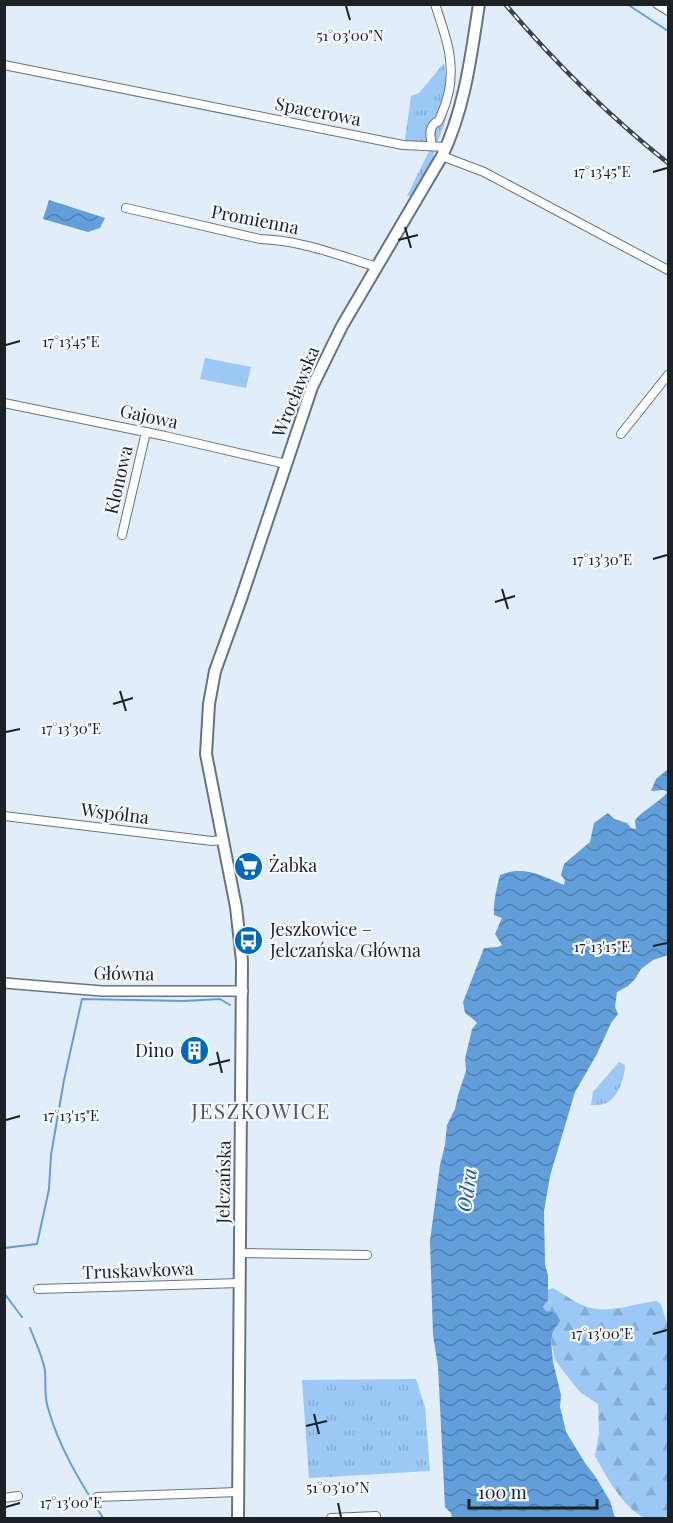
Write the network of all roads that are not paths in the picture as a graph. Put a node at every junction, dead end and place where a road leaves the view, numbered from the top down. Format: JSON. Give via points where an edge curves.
{"nodes":[{"id":1,"x":435,"y":4,"type":"edge"},
{"id":2,"x":479,"y":4,"type":"edge"},
{"id":3,"x":657,"y":4,"type":"edge"},
{"id":4,"x":669,"y":11,"type":"edge"},
{"id":5,"x":4,"y":65,"type":"edge"},
{"id":6,"x":432,"y":146,"type":"junction"},
{"id":7,"x":444,"y":151,"type":"junction"},
{"id":8,"x":126,"y":207,"type":"dead end"},
{"id":9,"x":376,"y":267,"type":"junction"},
{"id":10,"x":669,"y":270,"type":"edge"},
{"id":11,"x":669,"y":375,"type":"edge"},
{"id":12,"x":4,"y":403,"type":"edge"},
{"id":13,"x":146,"y":432,"type":"junction"},
{"id":14,"x":621,"y":434,"type":"dead end"},
{"id":15,"x":286,"y":464,"type":"junction"},
{"id":16,"x":122,"y":535,"type":"dead end"},
{"id":17,"x":217,"y":813,"type":"joint"},
{"id":18,"x":4,"y":816,"type":"edge"},
{"id":19,"x":223,"y":840,"type":"junction"},
{"id":20,"x":4,"y":983,"type":"edge"},
{"id":21,"x":243,"y":991,"type":"junction"},
{"id":22,"x":240,"y":1253,"type":"junction"},
{"id":23,"x":367,"y":1255,"type":"dead end"},
{"id":24,"x":240,"y":1283,"type":"junction"},
{"id":25,"x":38,"y":1289,"type":"dead end"},
{"id":26,"x":238,"y":1492,"type":"junction"},
{"id":27,"x":18,"y":1496,"type":"dead end"},
{"id":28,"x":97,"y":1497,"type":"dead end"},
{"id":29,"x":4,"y":1498,"type":"edge"},
{"id":30,"x":376,"y":1516,"type":"dead end"},
{"id":31,"x":238,"y":1518,"type":"edge"},
{"id":32,"x":331,"y":1518,"type":"edge"}],
"edges":[{"from":1,"to":6,"type":"street","via":[[451,62],[445,106],[430,129]]},
{"from":2,"to":7,"type":"main road","name":"Wrocławska","via":[[462,99]]},
{"from":3,"to":4,"type":"street"},
{"from":5,"to":6,"type":"street","name":"Spacerowa","via":[[402,144]]},
{"from":6,"to":7,"type":"street","name":"Spacerowa"},
{"from":7,"to":9,"type":"main road","name":"Wrocławska"},
{"from":7,"to":10,"type":"street","name":"Spacerowa"},
{"from":8,"to":9,"type":"street","name":"Promienna","via":[[260,239],[300,243]]},
{"from":9,"to":15,"type":"main road","name":"Wrocławska","via":[[312,387]]},
{"from":11,"to":14,"type":"street"},
{"from":12,"to":13,"type":"street","name":"Gajowa"},
{"from":13,"to":15,"type":"street","name":"Gajowa"},
{"from":13,"to":16,"type":"street","name":"Klonowa"},
{"from":15,"to":17,"type":"main road","name":"Wrocławska","via":[[215,671],[206,754]]},
{"from":17,"to":19,"type":"main road","name":"Jelczańska"},
{"from":18,"to":19,"type":"street","name":"Wspólna"},
{"from":19,"to":21,"type":"main road","name":"Jelczańska","via":[[238,917]]},
{"from":20,"to":21,"type":"street","name":"Główna","via":[[102,991]]},
{"from":21,"to":22,"type":"main road","name":"Jelczańska"},
{"from":22,"to":23,"type":"street"},
{"from":22,"to":24,"type":"main road","name":"Jelczańska"},
{"from":24,"to":25,"type":"street","name":"Truskawkowa"},
{"from":24,"to":26,"type":"main road","name":"Jelczańska"},
{"from":26,"to":28,"type":"street"},
{"from":26,"to":31,"type":"main road","name":"Jelczańska"},
{"from":27,"to":29,"type":"street"},
{"from":30,"to":32,"type":"street"}]}
